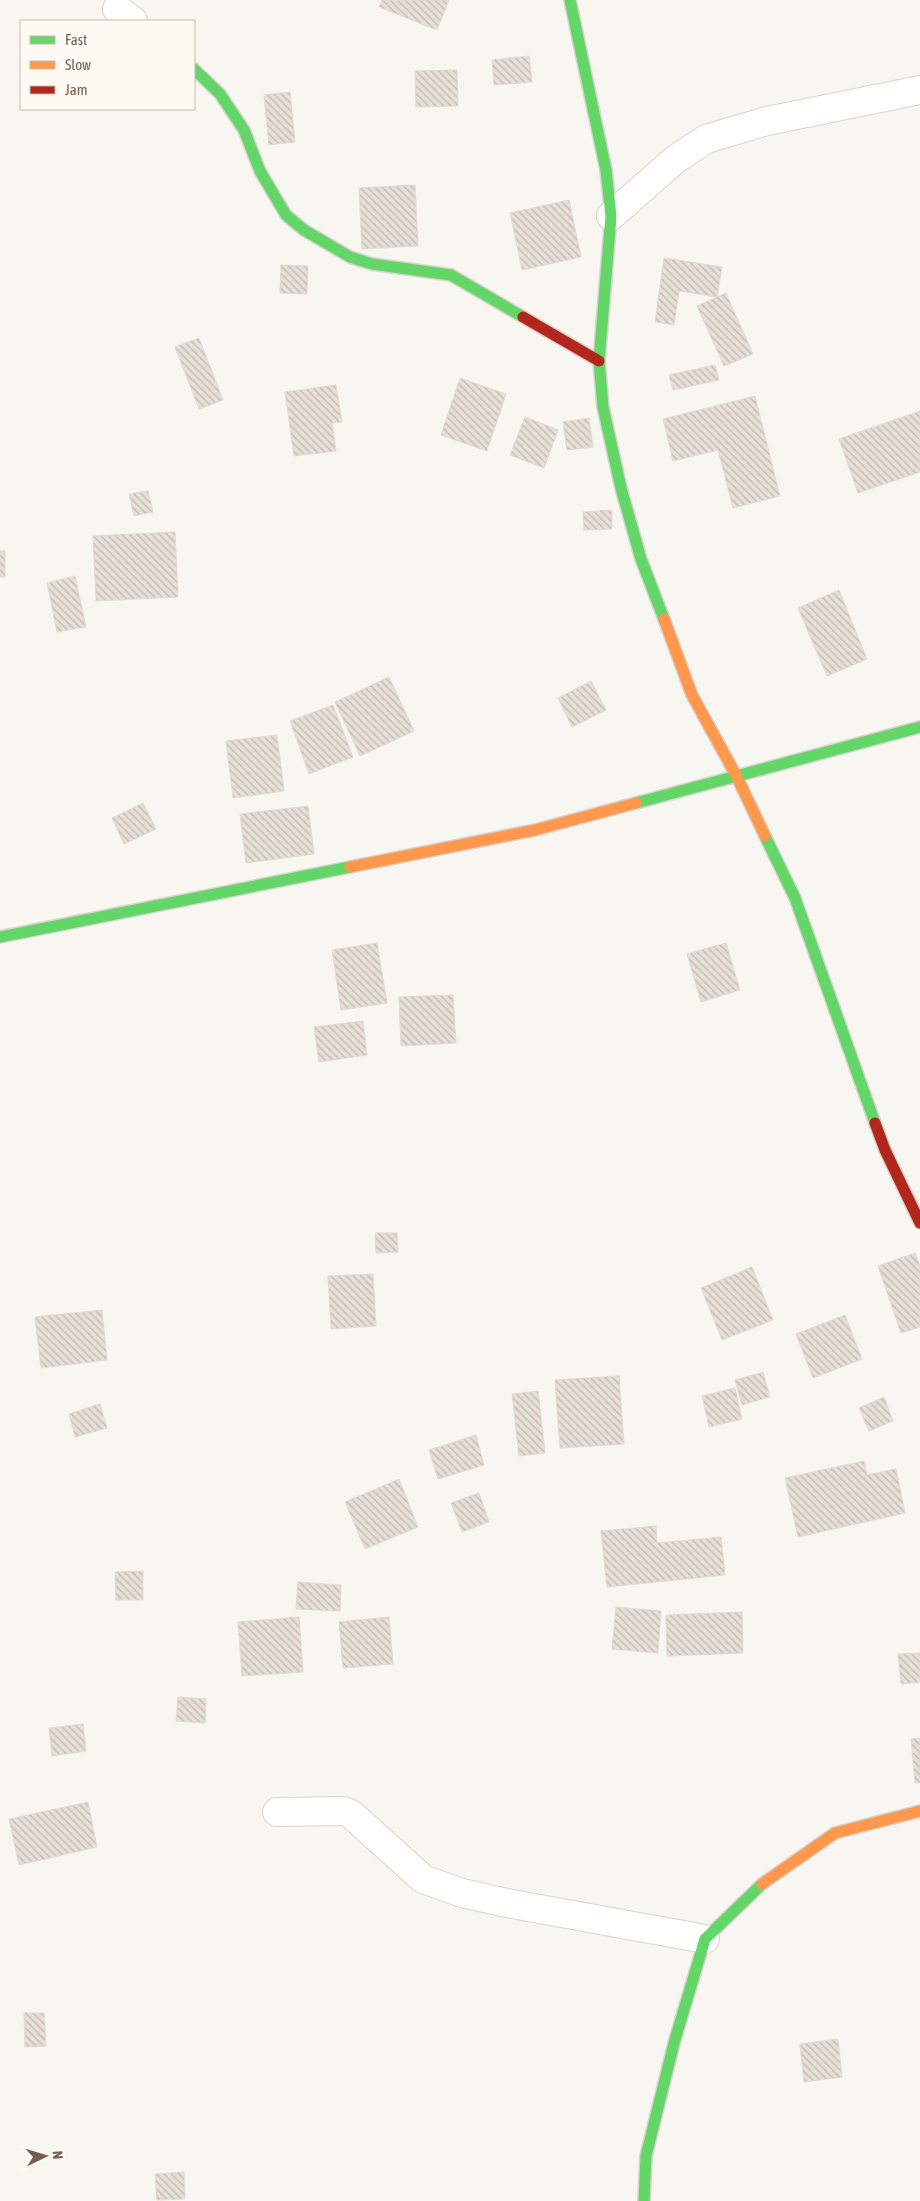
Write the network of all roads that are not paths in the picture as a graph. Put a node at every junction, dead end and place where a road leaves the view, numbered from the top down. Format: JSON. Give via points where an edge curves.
{"nodes":[{"id":1,"x":570,"y":0,"type":"edge"},
{"id":2,"x":195,"y":70,"type":"edge"},
{"id":3,"x":920,"y":90,"type":"edge"},
{"id":4,"x":611,"y":216,"type":"junction"},
{"id":5,"x":598,"y":361,"type":"junction"},
{"id":6,"x":920,"y":728,"type":"edge"},
{"id":7,"x":737,"y":777,"type":"junction"},
{"id":8,"x":0,"y":937,"type":"edge"},
{"id":9,"x":920,"y":1223,"type":"edge"},
{"id":10,"x":920,"y":1811,"type":"edge"},
{"id":11,"x":278,"y":1812,"type":"dead end"},
{"id":12,"x":705,"y":1939,"type":"junction"},
{"id":13,"x":644,"y":2201,"type":"edge"}],
"edges":[{"from":1,"to":4,"type":"street","via":[[606,170]]},
{"from":2,"to":5,"type":"street","via":[[220,94],[244,130],[260,171],[286,215],[304,230],[350,257],[372,264],[450,275]]},
{"from":3,"to":4,"type":"street","via":[[767,121],[706,139],[676,159]]},
{"from":4,"to":5,"type":"street"},
{"from":5,"to":7,"type":"street","via":[[603,407],[641,560],[692,696]]},
{"from":6,"to":7,"type":"street"},
{"from":7,"to":8,"type":"street","via":[[535,830]]},
{"from":7,"to":9,"type":"street","via":[[795,898],[885,1150]]},
{"from":10,"to":12,"type":"street","via":[[836,1834],[764,1882]]},
{"from":11,"to":12,"type":"street","via":[[344,1811],[423,1879],[462,1893]]},
{"from":12,"to":13,"type":"street","via":[[646,2156]]}]}
